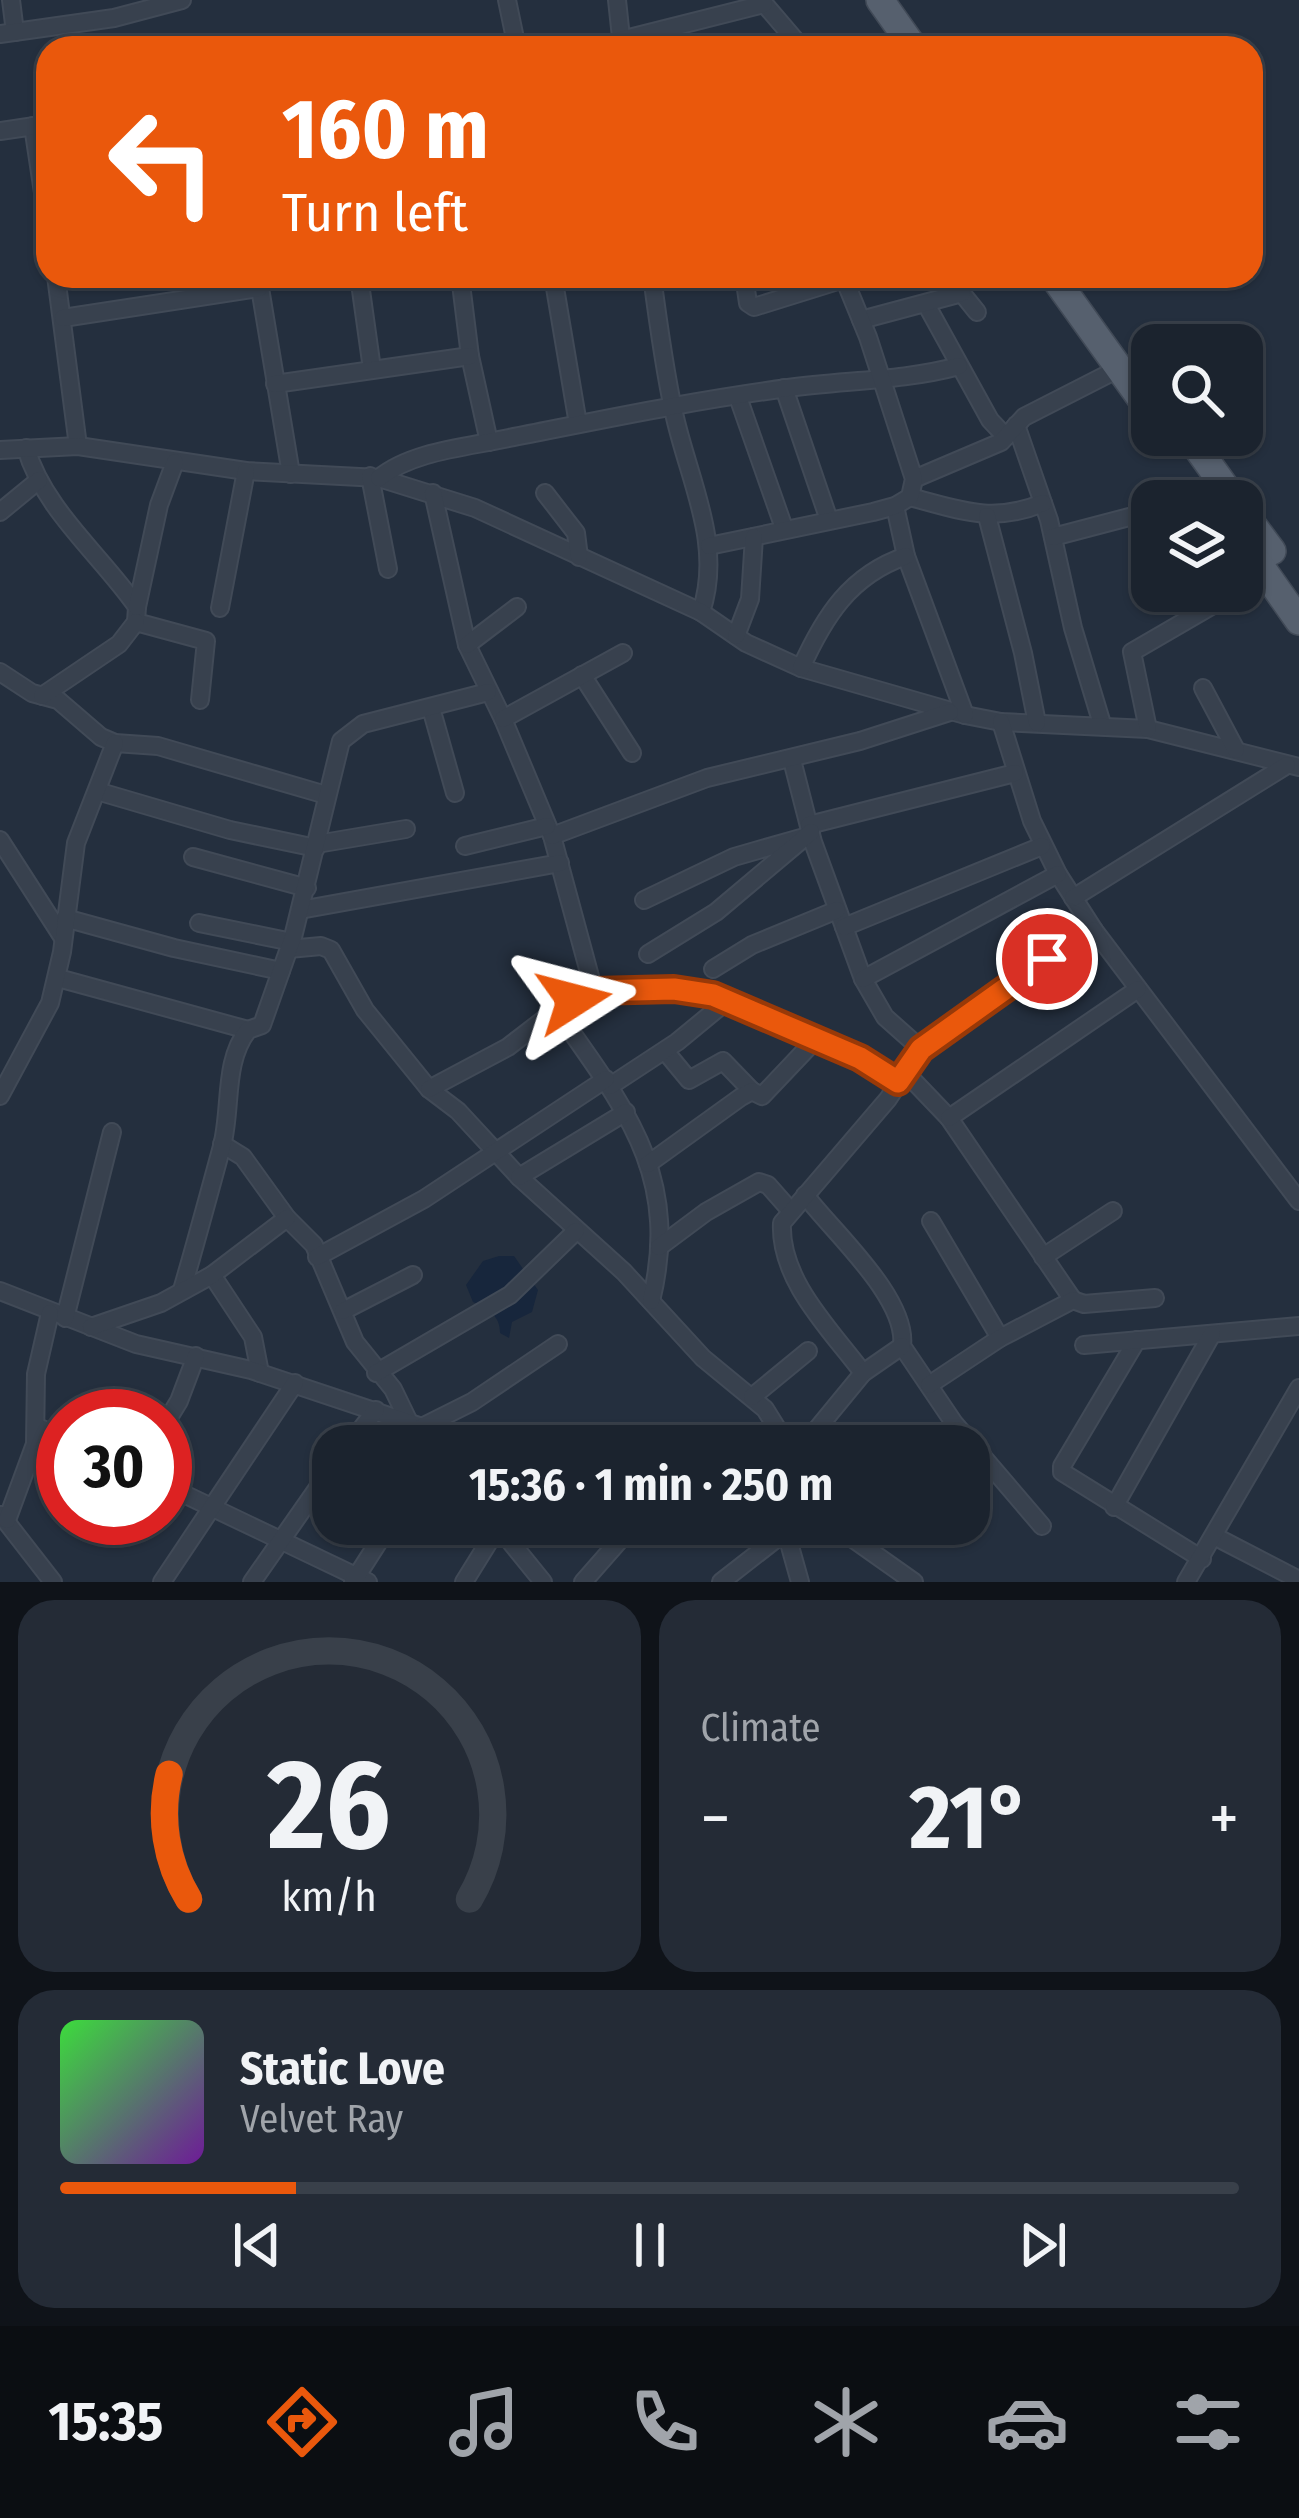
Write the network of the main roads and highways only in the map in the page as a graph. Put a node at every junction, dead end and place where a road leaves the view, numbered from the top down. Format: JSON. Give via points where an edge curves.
{"nodes":[{"id":1,"x":858,"y":0,"type":"edge"},
{"id":2,"x":880,"y":0,"type":"edge"},
{"id":3,"x":883,"y":36,"type":"edge"},
{"id":4,"x":906,"y":36,"type":"edge"},
{"id":5,"x":1062,"y":288,"type":"edge"},
{"id":6,"x":1085,"y":288,"type":"edge"},
{"id":7,"x":1131,"y":353,"type":"edge"},
{"id":8,"x":1131,"y":384,"type":"edge"},
{"id":9,"x":1263,"y":540,"type":"edge"},
{"id":10,"x":1299,"y":589,"type":"edge"},
{"id":11,"x":1263,"y":595,"type":"edge"},
{"id":12,"x":1299,"y":621,"type":"edge"}],
"edges":[{"from":1,"to":3,"type":"main road"},
{"from":2,"to":4,"type":"main road"},
{"from":5,"to":8,"type":"main road"},
{"from":6,"to":7,"type":"main road"},
{"from":9,"to":10,"type":"main road"},
{"from":11,"to":12,"type":"main road"}]}
